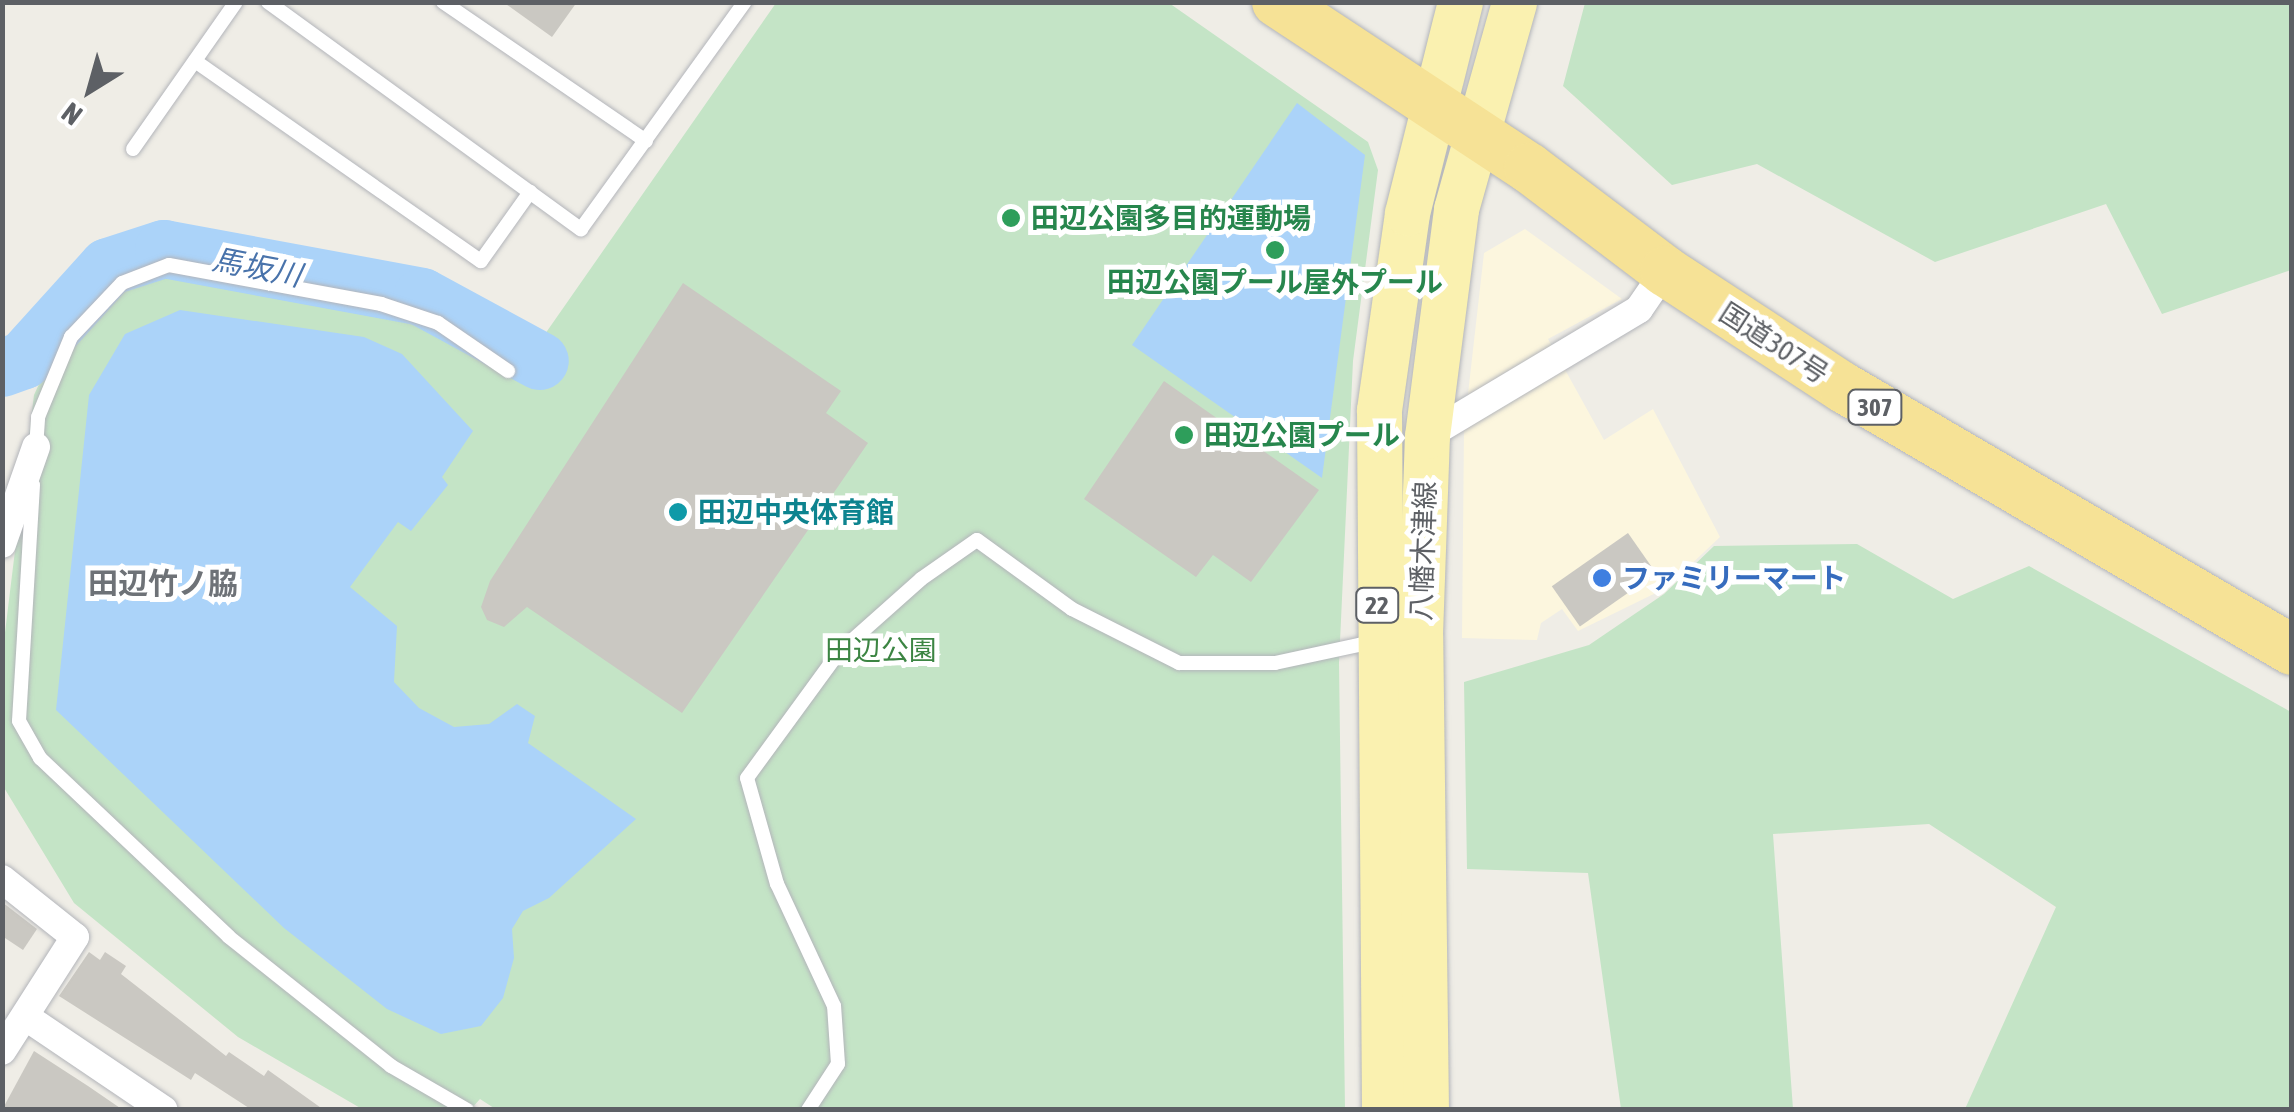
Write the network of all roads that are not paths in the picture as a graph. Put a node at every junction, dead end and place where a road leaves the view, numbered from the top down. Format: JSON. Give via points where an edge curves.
{"nodes":[{"id":1,"x":236,"y":2,"type":"edge"},
{"id":2,"x":268,"y":2,"type":"edge"},
{"id":3,"x":443,"y":2,"type":"edge"},
{"id":4,"x":745,"y":2,"type":"edge"},
{"id":5,"x":1277,"y":2,"type":"edge"},
{"id":6,"x":1460,"y":2,"type":"edge"},
{"id":7,"x":1514,"y":2,"type":"edge"},
{"id":8,"x":195,"y":61,"type":"junction"},
{"id":9,"x":1432,"y":106,"type":"junction"},
{"id":10,"x":1477,"y":135,"type":"junction"},
{"id":11,"x":646,"y":141,"type":"junction"},
{"id":12,"x":134,"y":149,"type":"dead end"},
{"id":13,"x":530,"y":192,"type":"junction"},
{"id":14,"x":1665,"y":271,"type":"junction"},
{"id":15,"x":508,"y":370,"type":"dead end"},
{"id":16,"x":1427,"y":436,"type":"junction"},
{"id":17,"x":36,"y":447,"type":"junction"},
{"id":18,"x":2,"y":544,"type":"edge"},
{"id":19,"x":1378,"y":640,"type":"junction"},
{"id":20,"x":2292,"y":650,"type":"edge"},
{"id":21,"x":2,"y":879,"type":"edge"},
{"id":22,"x":26,"y":1016,"type":"junction"},
{"id":23,"x":2,"y":1052,"type":"edge"},
{"id":24,"x":164,"y":1110,"type":"edge"},
{"id":25,"x":467,"y":1110,"type":"edge"},
{"id":26,"x":808,"y":1110,"type":"edge"},
{"id":27,"x":1384,"y":1110,"type":"edge"},
{"id":28,"x":1426,"y":1110,"type":"edge"}],
"edges":[{"from":1,"to":8,"type":"lane"},
{"from":2,"to":13,"type":"lane"},
{"from":3,"to":11,"type":"lane"},
{"from":4,"to":11,"type":"lane"},
{"from":5,"to":9,"type":"highway","name":"国道307号","number":"307"},
{"from":6,"to":9,"type":"main road","name":"八幡木津線","number":"22"},
{"from":7,"to":10,"type":"main road","name":"八幡木津線","number":"22"},
{"from":8,"to":12,"type":"lane"},
{"from":8,"to":13,"type":"lane","via":[[481,261]]},
{"from":9,"to":10,"type":"highway","name":"国道307号","number":"307"},
{"from":9,"to":19,"type":"main road","name":"八幡木津線","number":"22","via":[[1397,272],[1380,410]]},
{"from":10,"to":14,"type":"highway","name":"国道307号","number":"307"},
{"from":10,"to":16,"type":"main road","name":"八幡木津線","number":"22","via":[[1456,208]]},
{"from":11,"to":13,"type":"lane","via":[[581,229]]},
{"from":14,"to":16,"type":"street","via":[[1639,308]]},
{"from":14,"to":20,"type":"highway","name":"国道307号","number":"307","via":[[1984,475]]},
{"from":15,"to":17,"type":"lane","via":[[438,323],[381,304],[170,264],[122,283],[71,337],[38,417]]},
{"from":16,"to":28,"type":"main road","name":"八幡木津線","number":"22","via":[[1420,635]]},
{"from":17,"to":18,"type":"street"},
{"from":17,"to":25,"type":"lane","via":[[19,720],[40,758],[229,937],[391,1066]]},
{"from":19,"to":26,"type":"lane","via":[[1275,663],[1179,664],[1072,609],[977,540],[921,579],[838,653],[746,778],[777,884],[834,1006],[838,1064]]},
{"from":19,"to":27,"type":"main road","name":"八幡木津線","number":"22"},
{"from":21,"to":22,"type":"street","via":[[75,937]]},
{"from":22,"to":23,"type":"street"},
{"from":22,"to":24,"type":"street"}]}
